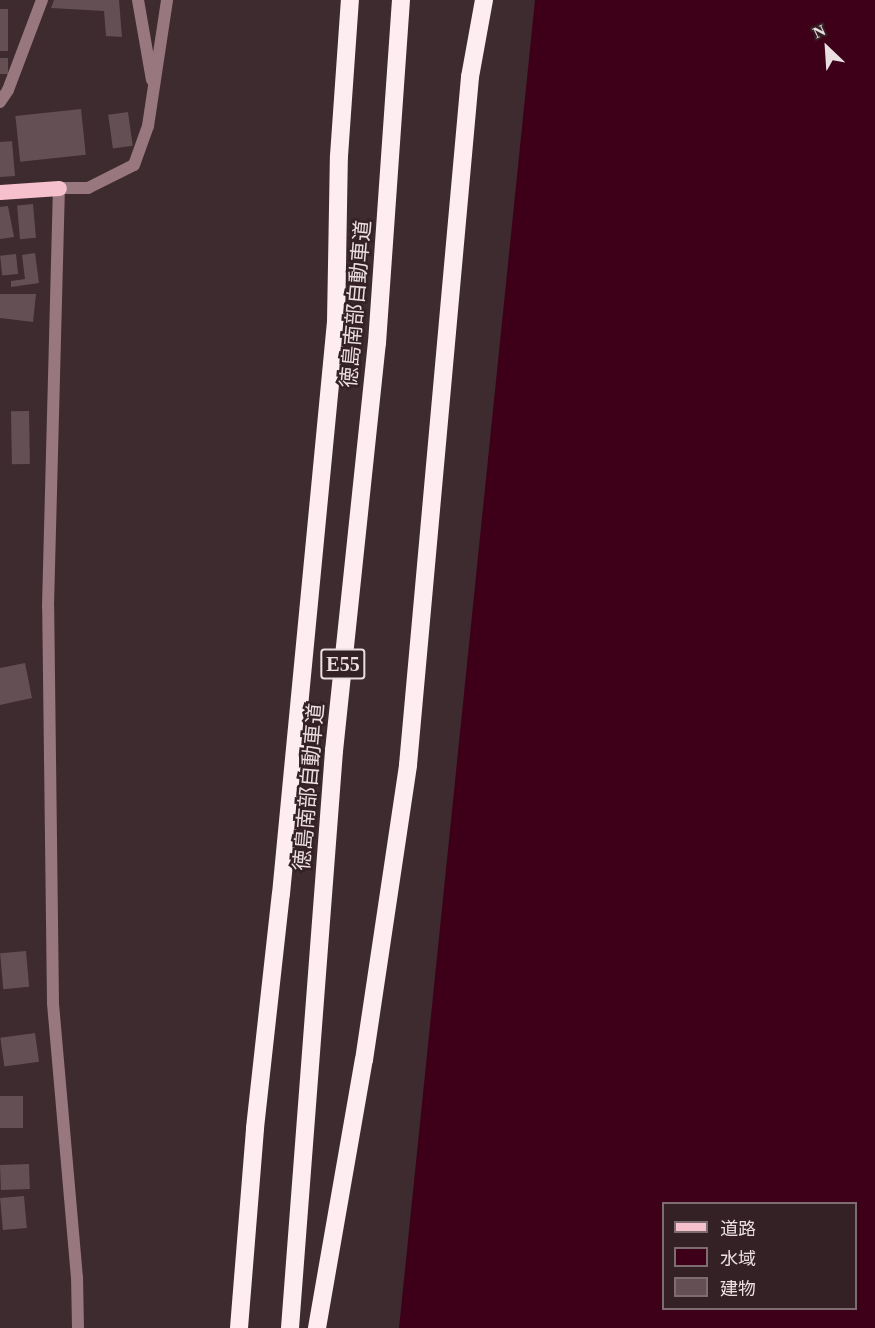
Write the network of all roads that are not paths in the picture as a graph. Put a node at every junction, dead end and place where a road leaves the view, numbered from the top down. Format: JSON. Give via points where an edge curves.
{"nodes":[{"id":1,"x":42,"y":0,"type":"edge"},
{"id":2,"x":138,"y":0,"type":"edge"},
{"id":3,"x":167,"y":0,"type":"edge"},
{"id":4,"x":351,"y":0,"type":"edge"},
{"id":5,"x":401,"y":0,"type":"edge"},
{"id":6,"x":484,"y":0,"type":"edge"},
{"id":7,"x":153,"y":88,"type":"junction"},
{"id":8,"x":1,"y":97,"type":"edge"},
{"id":9,"x":59,"y":188,"type":"junction"},
{"id":10,"x":0,"y":192,"type":"edge"},
{"id":11,"x":78,"y":1328,"type":"edge"},
{"id":12,"x":239,"y":1328,"type":"edge"},
{"id":13,"x":290,"y":1328,"type":"edge"},
{"id":14,"x":317,"y":1328,"type":"edge"}],
"edges":[{"from":1,"to":8,"type":"street","via":[[8,90]]},
{"from":2,"to":7,"type":"street"},
{"from":3,"to":7,"type":"street"},
{"from":4,"to":12,"type":"highway","via":[[339,156],[336,322],[255,1128]]},
{"from":5,"to":13,"type":"highway","name":"徳島南部自動車道","number":"E55","via":[[377,343],[334,751]]},
{"from":6,"to":14,"type":"highway","via":[[470,77],[408,765],[364,1060]]},
{"from":7,"to":9,"type":"street","via":[[148,126],[134,165],[88,188]]},
{"from":9,"to":10,"type":"main road"},
{"from":9,"to":11,"type":"street","via":[[48,606],[53,1003]]}]}
